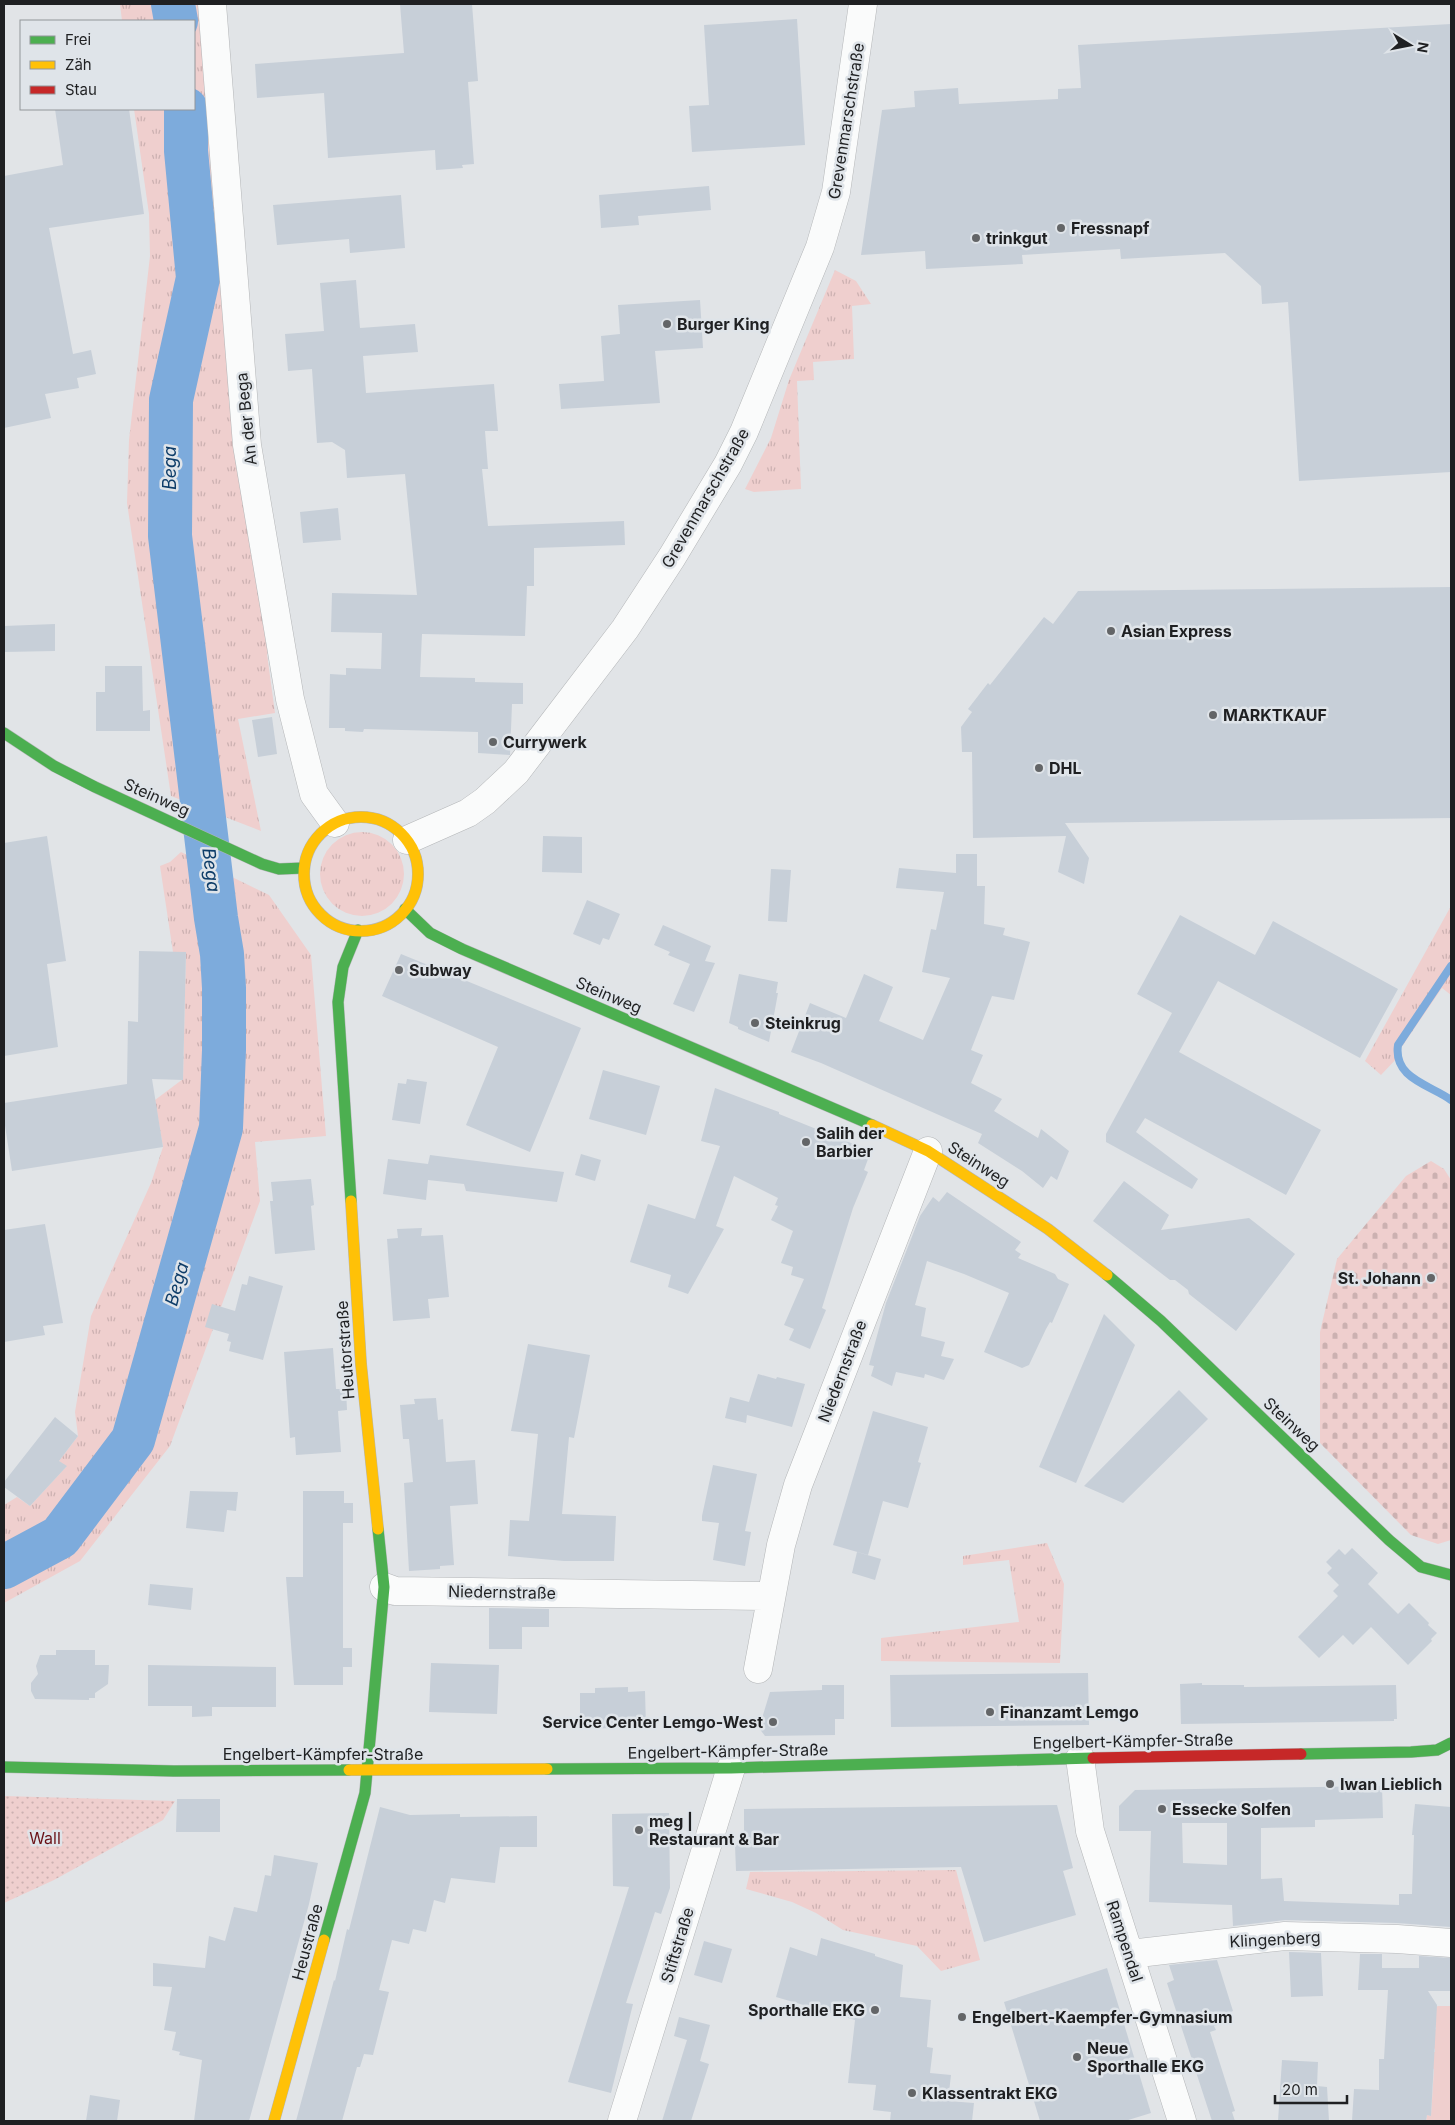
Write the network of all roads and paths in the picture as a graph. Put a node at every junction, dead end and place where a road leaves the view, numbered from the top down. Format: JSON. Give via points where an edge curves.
{"nodes":[{"id":1,"x":212,"y":4,"type":"edge"},
{"id":2,"x":863,"y":4,"type":"edge"},
{"id":3,"x":4,"y":733,"type":"edge"},
{"id":4,"x":335,"y":823,"type":"junction"},
{"id":5,"x":407,"y":840,"type":"junction"},
{"id":6,"x":304,"y":868,"type":"junction"},
{"id":7,"x":405,"y":909,"type":"junction"},
{"id":8,"x":358,"y":930,"type":"junction"},
{"id":9,"x":928,"y":1151,"type":"junction"},
{"id":10,"x":1451,"y":1575,"type":"edge"},
{"id":11,"x":384,"y":1587,"type":"junction"},
{"id":12,"x":771,"y":1596,"type":"junction"},
{"id":13,"x":758,"y":1669,"type":"dead end"},
{"id":14,"x":1451,"y":1743,"type":"edge"},
{"id":15,"x":1080,"y":1758,"type":"junction"},
{"id":16,"x":4,"y":1767,"type":"edge"},
{"id":17,"x":731,"y":1768,"type":"junction"},
{"id":18,"x":368,"y":1770,"type":"junction"},
{"id":19,"x":1451,"y":1943,"type":"edge"},
{"id":20,"x":1130,"y":1954,"type":"junction"},
{"id":21,"x":274,"y":2121,"type":"edge"},
{"id":22,"x":622,"y":2121,"type":"edge"},
{"id":23,"x":1182,"y":2121,"type":"edge"}],
"edges":[{"from":1,"to":4,"type":"street","name":"An der Bega","via":[[247,445],[290,699],[314,794]]},
{"from":2,"to":5,"type":"street","name":"Grevenmarschstraße","via":[[836,192],[829,220],[744,432],[728,464],[625,629],[516,772],[468,813]]},
{"from":3,"to":6,"type":"street","name":"Steinweg","via":[[54,766],[95,787],[262,864],[279,869]]},
{"from":4,"to":5,"type":"street","via":[[367,817],[383,821]]},
{"from":4,"to":6,"type":"street","via":[[314,842]]},
{"from":5,"to":7,"type":"street","via":[[414,852],[417,878]]},
{"from":6,"to":8,"type":"street","via":[[308,892],[319,913],[332,923]]},
{"from":7,"to":8,"type":"street","via":[[388,924]]},
{"from":7,"to":9,"type":"street","name":"Steinweg","via":[[430,933],[462,949]]},
{"from":8,"to":11,"type":"street","name":"Heutorstraße","via":[[343,968],[338,1002],[361,1364]]},
{"from":9,"to":10,"type":"street","name":"Steinweg","via":[[1048,1229],[1101,1270],[1161,1321],[1389,1540],[1421,1567]]},
{"from":9,"to":12,"type":"street","name":"Niedernstraße","via":[[798,1486]]},
{"from":11,"to":12,"type":"street","name":"Niedernstraße","via":[[394,1590]]},
{"from":11,"to":18,"type":"street","name":"Heutorstraße"},
{"from":12,"to":13,"type":"street","name":"Niedernstraße"},
{"from":14,"to":15,"type":"street","name":"Engelbert-Kämpfer-Straße","via":[[1437,1750],[1411,1752]]},
{"from":15,"to":17,"type":"street","name":"Engelbert-Kämpfer-Straße"},
{"from":15,"to":20,"type":"street","name":"Rampendal","via":[[1090,1831]]},
{"from":16,"to":18,"type":"street","name":"Engelbert-Kämpfer-Straße","via":[[174,1771]]},
{"from":17,"to":18,"type":"street","name":"Engelbert-Kämpfer-Straße"},
{"from":17,"to":22,"type":"street","name":"Stiftstraße"},
{"from":18,"to":21,"type":"street","name":"Heustraße","via":[[365,1793]]},
{"from":19,"to":20,"type":"street","name":"Klingenberg","via":[[1397,1938],[1285,1936]]},
{"from":20,"to":23,"type":"street","name":"Rampendal"}]}
